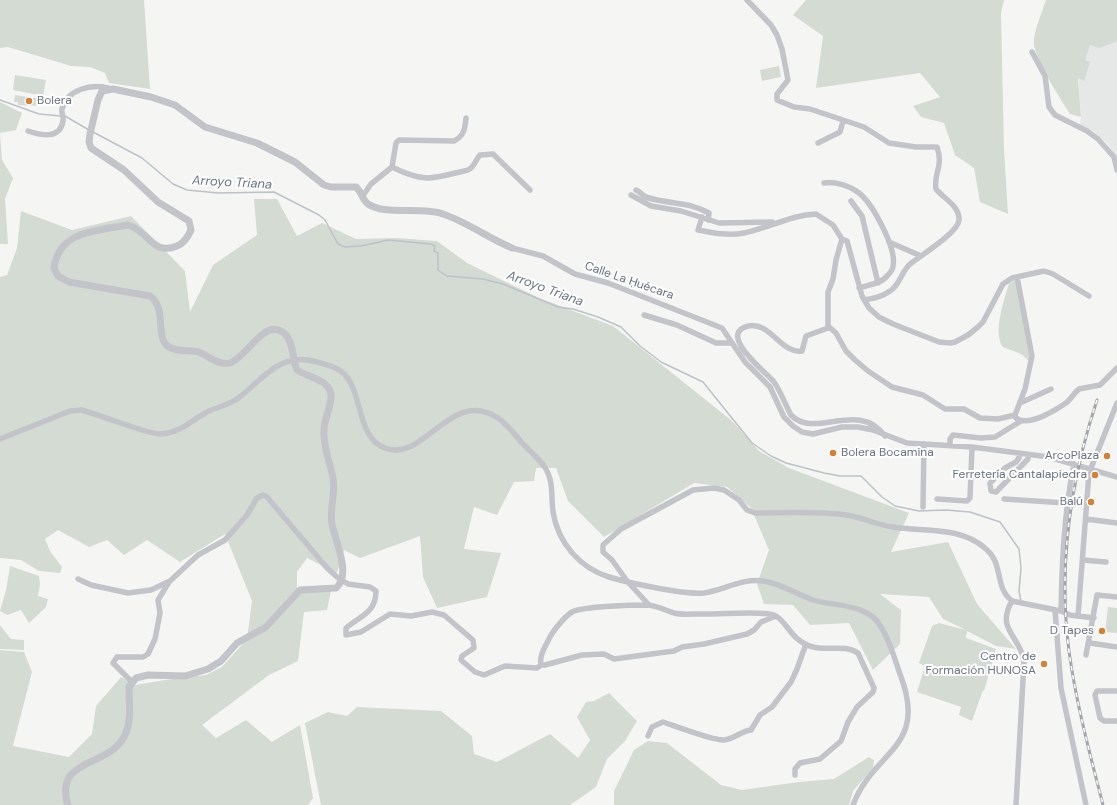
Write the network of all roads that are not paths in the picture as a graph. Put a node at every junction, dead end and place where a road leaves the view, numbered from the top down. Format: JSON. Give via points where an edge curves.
{"nodes":[{"id":1,"x":747,"y":0,"type":"edge"},
{"id":2,"x":1032,"y":52,"type":"dead end"},
{"id":3,"x":108,"y":88,"type":"junction"},
{"id":4,"x":466,"y":118,"type":"dead end"},
{"id":5,"x":843,"y":121,"type":"junction"},
{"id":6,"x":28,"y":131,"type":"dead end"},
{"id":7,"x":818,"y":143,"type":"dead end"},
{"id":8,"x":392,"y":167,"type":"junction"},
{"id":9,"x":1117,"y":170,"type":"edge"},
{"id":10,"x":824,"y":183,"type":"dead end"},
{"id":11,"x":530,"y":190,"type":"dead end"},
{"id":12,"x":636,"y":190,"type":"dead end"},
{"id":13,"x":631,"y":195,"type":"dead end"},
{"id":14,"x":362,"y":197,"type":"junction"},
{"id":15,"x":851,"y":201,"type":"dead end"},
{"id":16,"x":702,"y":217,"type":"junction"},
{"id":17,"x":708,"y":220,"type":"junction"},
{"id":18,"x":777,"y":222,"type":"junction"},
{"id":19,"x":842,"y":239,"type":"junction"},
{"id":20,"x":889,"y":242,"type":"junction"},
{"id":21,"x":512,"y":248,"type":"joint"},
{"id":22,"x":921,"y":256,"type":"junction"},
{"id":23,"x":1017,"y":277,"type":"junction"},
{"id":24,"x":878,"y":282,"type":"junction"},
{"id":25,"x":860,"y":288,"type":"junction"},
{"id":26,"x":1088,"y":296,"type":"dead end"},
{"id":27,"x":864,"y":300,"type":"junction"},
{"id":28,"x":644,"y":315,"type":"dead end"},
{"id":29,"x":828,"y":326,"type":"junction"},
{"id":30,"x":732,"y":343,"type":"junction"},
{"id":31,"x":294,"y":360,"type":"junction"},
{"id":32,"x":1117,"y":368,"type":"edge"},
{"id":33,"x":1051,"y":389,"type":"dead end"},
{"id":34,"x":1117,"y":403,"type":"edge"},
{"id":35,"x":1020,"y":404,"type":"junction"},
{"id":36,"x":1116,"y":411,"type":"edge"},
{"id":37,"x":1015,"y":415,"type":"junction"},
{"id":38,"x":1021,"y":421,"type":"junction"},
{"id":39,"x":885,"y":436,"type":"junction"},
{"id":40,"x":0,"y":439,"type":"edge"},
{"id":41,"x":924,"y":444,"type":"junction"},
{"id":42,"x":950,"y":445,"type":"junction"},
{"id":43,"x":972,"y":447,"type":"junction"},
{"id":44,"x":1019,"y":454,"type":"junction"},
{"id":45,"x":1028,"y":455,"type":"junction"},
{"id":46,"x":1076,"y":464,"type":"junction"},
{"id":47,"x":1090,"y":469,"type":"junction"},
{"id":48,"x":1117,"y":477,"type":"edge"},
{"id":49,"x":937,"y":499,"type":"dead end"},
{"id":50,"x":1004,"y":499,"type":"dead end"},
{"id":51,"x":1066,"y":502,"type":"junction"},
{"id":52,"x":923,"y":507,"type":"dead end"},
{"id":53,"x":1086,"y":519,"type":"junction"},
{"id":54,"x":1117,"y":523,"type":"edge"},
{"id":55,"x":1083,"y":560,"type":"junction"},
{"id":56,"x":1106,"y":562,"type":"dead end"},
{"id":57,"x":78,"y":579,"type":"dead end"},
{"id":58,"x":170,"y":581,"type":"junction"},
{"id":59,"x":627,"y":581,"type":"junction"},
{"id":60,"x":342,"y":582,"type":"junction"},
{"id":61,"x":1117,"y":597,"type":"edge"},
{"id":62,"x":1012,"y":601,"type":"junction"},
{"id":63,"x":649,"y":605,"type":"junction"},
{"id":64,"x":1058,"y":610,"type":"junction"},
{"id":65,"x":776,"y":616,"type":"junction"},
{"id":66,"x":1078,"y":616,"type":"junction"},
{"id":67,"x":1094,"y":618,"type":"junction"},
{"id":68,"x":1090,"y":643,"type":"junction"},
{"id":69,"x":806,"y":644,"type":"junction"},
{"id":70,"x":1117,"y":647,"type":"edge"},
{"id":71,"x":1086,"y":655,"type":"dead end"},
{"id":72,"x":541,"y":665,"type":"junction"},
{"id":73,"x":132,"y":682,"type":"junction"},
{"id":74,"x":1117,"y":691,"type":"edge"},
{"id":75,"x":1117,"y":721,"type":"edge"},
{"id":76,"x":648,"y":736,"type":"dead end"},
{"id":77,"x":795,"y":775,"type":"dead end"},
{"id":78,"x":68,"y":805,"type":"edge"},
{"id":79,"x":853,"y":805,"type":"edge"},
{"id":80,"x":1016,"y":805,"type":"edge"},
{"id":81,"x":1086,"y":805,"type":"edge"}],
"edges":[{"from":1,"to":5,"type":"street","via":[[771,25],[782,49],[788,80],[777,94],[777,100]]},
{"from":2,"to":9,"type":"street","via":[[1045,76],[1049,107],[1055,115],[1098,139],[1114,157]]},
{"from":3,"to":6,"type":"street","via":[[90,86],[80,89],[67,100],[61,112],[63,119],[59,128],[50,135]]},
{"from":3,"to":14,"type":"street","via":[[175,105],[205,127],[270,149],[302,166],[324,185],[356,187]]},
{"from":3,"to":31,"type":"street","via":[[102,91],[98,100],[90,134],[91,148],[124,170],[158,202],[189,221],[191,230],[181,244],[169,249],[157,247],[143,232],[128,225],[80,234],[58,252],[54,268],[58,276],[69,282],[150,296],[160,306],[164,342],[175,350],[199,352],[228,364],[238,360],[261,335],[275,329],[287,336]]},
{"from":4,"to":8,"type":"street","via":[[465,129],[460,138],[454,140],[399,140],[396,143]]},
{"from":5,"to":7,"type":"street","via":[[840,132]]},
{"from":5,"to":22,"type":"street","via":[[864,127],[889,142],[936,148],[940,160],[936,189],[957,209],[959,221],[946,238]]},
{"from":8,"to":11,"type":"street","via":[[408,175],[426,179],[468,170],[473,168],[480,155],[493,154]]},
{"from":8,"to":14,"type":"street","via":[[371,184]]},
{"from":10,"to":20,"type":"street","via":[[852,188],[865,199]]},
{"from":12,"to":17,"type":"street","via":[[648,198],[683,203],[704,210],[709,213]]},
{"from":13,"to":16,"type":"street","via":[[651,206],[681,210]]},
{"from":14,"to":21,"type":"street","via":[[370,205],[381,208],[443,213]]},
{"from":15,"to":24,"type":"street","via":[[862,216]]},
{"from":16,"to":17,"type":"street"},
{"from":16,"to":18,"type":"street","via":[[698,230],[729,234],[745,233]]},
{"from":17,"to":18,"type":"street","via":[[719,223]]},
{"from":18,"to":19,"type":"street","via":[[816,214],[833,225]]},
{"from":19,"to":25,"type":"street","via":[[847,241]]},
{"from":19,"to":29,"type":"street","via":[[828,292]]},
{"from":20,"to":22,"type":"street"},
{"from":20,"to":24,"type":"street","via":[[893,266],[887,277]]},
{"from":21,"to":30,"type":"street","name":"Calle La Ḥuécara","via":[[543,256],[575,274],[716,325],[726,330]]},
{"from":22,"to":27,"type":"street","via":[[903,271],[897,285],[891,291]]},
{"from":23,"to":26,"type":"street","via":[[1044,271]]},
{"from":23,"to":27,"type":"street","via":[[1003,284],[984,322],[968,335],[951,343],[939,342],[893,324],[879,317]]},
{"from":23,"to":35,"type":"street","via":[[1032,356]]},
{"from":24,"to":25,"type":"street"},
{"from":25,"to":27,"type":"street"},
{"from":28,"to":30,"type":"street","via":[[677,325],[716,343]]},
{"from":29,"to":37,"type":"street","via":[[855,360],[892,387],[924,395],[945,409],[964,409],[980,418],[998,419]]},
{"from":29,"to":39,"type":"street","via":[[824,331],[806,336],[802,351],[797,352],[756,326],[744,328],[738,341],[744,352],[776,384],[794,419],[807,424],[844,419],[863,421],[880,430]]},
{"from":30,"to":39,"type":"street","name":"Calle La Ḥuécara","via":[[745,362],[770,387],[784,417],[793,426],[807,434],[842,427],[858,427]]},
{"from":31,"to":40,"type":"street","via":[[275,366],[236,399],[209,411],[180,430],[158,435],[81,410],[70,411]]},
{"from":31,"to":59,"type":"street","via":[[305,359],[341,371],[350,382],[373,441],[383,447],[397,451],[409,447],[454,415],[470,411],[488,413],[501,420],[544,466],[550,476],[556,525],[574,556],[608,577]]},
{"from":31,"to":60,"type":"street","via":[[297,370],[322,381],[331,394],[324,430],[324,450],[333,478],[332,522],[341,558]]},
{"from":32,"to":38,"type":"street","via":[[1100,385],[1079,389],[1067,402],[1055,409],[1029,421]]},
{"from":33,"to":35,"type":"street"},
{"from":34,"to":36,"type":"street"},
{"from":35,"to":37,"type":"street"},
{"from":36,"to":47,"type":"street"},
{"from":37,"to":38,"type":"street"},
{"from":38,"to":42,"type":"street","via":[[995,436],[981,438],[953,435]]},
{"from":39,"to":41,"type":"street","name":"Calle La Ḥuécara","via":[[907,444]]},
{"from":41,"to":42,"type":"street","name":"Calle La Ḥuécara"},
{"from":41,"to":52,"type":"street"},
{"from":42,"to":43,"type":"street","name":"Calle La Ḥuécara"},
{"from":43,"to":44,"type":"street","name":"Calle La Ḥuécara"},
{"from":43,"to":49,"type":"street","via":[[970,498],[967,501]]},
{"from":44,"to":45,"type":"street","name":"Calle La Ḥuécara"},
{"from":44,"to":45,"type":"street","via":[[1016,462],[990,483],[991,491],[996,492],[1028,459]]},
{"from":45,"to":46,"type":"street","name":"Calle La Ḥuécara"},
{"from":46,"to":47,"type":"street","name":"Calle La Ḥuécara"},
{"from":46,"to":51,"type":"street"},
{"from":47,"to":48,"type":"street","name":"Calle La Ḥuécara"},
{"from":47,"to":53,"type":"street"},
{"from":50,"to":51,"type":"street"},
{"from":51,"to":64,"type":"street"},
{"from":53,"to":54,"type":"street"},
{"from":53,"to":55,"type":"street"},
{"from":55,"to":56,"type":"street"},
{"from":55,"to":66,"type":"street"},
{"from":57,"to":58,"type":"street","via":[[91,585],[128,593],[151,590]]},
{"from":58,"to":60,"type":"street","via":[[198,555],[225,540],[247,515],[257,498],[263,495],[268,497],[327,568]]},
{"from":58,"to":73,"type":"street","via":[[158,600],[160,613],[155,639],[148,654],[142,657],[117,657],[113,660]]},
{"from":59,"to":62,"type":"street","via":[[603,552],[603,545],[607,540],[639,518],[693,490],[714,488],[724,490],[747,510],[755,513],[847,515],[891,527],[966,537],[986,549],[993,557],[998,567],[1002,588],[1006,597]]},
{"from":59,"to":63,"type":"street"},
{"from":59,"to":79,"type":"street","via":[[700,593],[746,581],[761,580],[778,584],[816,601],[863,611],[876,620],[884,632],[907,693],[908,719],[896,746],[860,788]]},
{"from":60,"to":72,"type":"street","via":[[370,587],[376,591],[373,606],[362,618],[346,628],[346,635],[361,632],[390,614],[411,616],[437,612],[451,619],[474,640],[474,648],[462,656],[461,660],[479,674],[489,674],[505,666],[537,668]]},
{"from":60,"to":73,"type":"street","via":[[331,589],[300,590],[266,627],[237,642],[221,661],[208,669],[185,676],[148,675],[136,678]]},
{"from":61,"to":67,"type":"street","via":[[1098,595]]},
{"from":62,"to":64,"type":"street"},
{"from":62,"to":80,"type":"street","via":[[1006,613],[1007,628],[1021,648],[1024,662]]},
{"from":63,"to":65,"type":"street","via":[[676,613],[767,613]]},
{"from":63,"to":72,"type":"street","via":[[593,608],[572,612],[552,632],[542,651]]},
{"from":64,"to":66,"type":"street"},
{"from":64,"to":81,"type":"street","via":[[1061,688]]},
{"from":65,"to":69,"type":"street","via":[[796,639]]},
{"from":65,"to":72,"type":"street","via":[[761,622],[747,634],[704,644],[614,659],[604,654],[588,654]]},
{"from":66,"to":67,"type":"street"},
{"from":67,"to":68,"type":"street"},
{"from":68,"to":70,"type":"street"},
{"from":68,"to":71,"type":"street"},
{"from":69,"to":76,"type":"street","via":[[790,682],[772,707],[760,715],[750,730],[723,740],[663,722],[652,727]]},
{"from":69,"to":77,"type":"street","via":[[855,651],[860,656],[874,688],[853,713],[841,741],[820,759],[800,763],[795,769]]},
{"from":73,"to":78,"type":"street","via":[[129,687],[130,718],[125,736],[108,754],[70,773],[66,781]]},
{"from":74,"to":75,"type":"street","via":[[1095,693],[1102,720]]}]}
